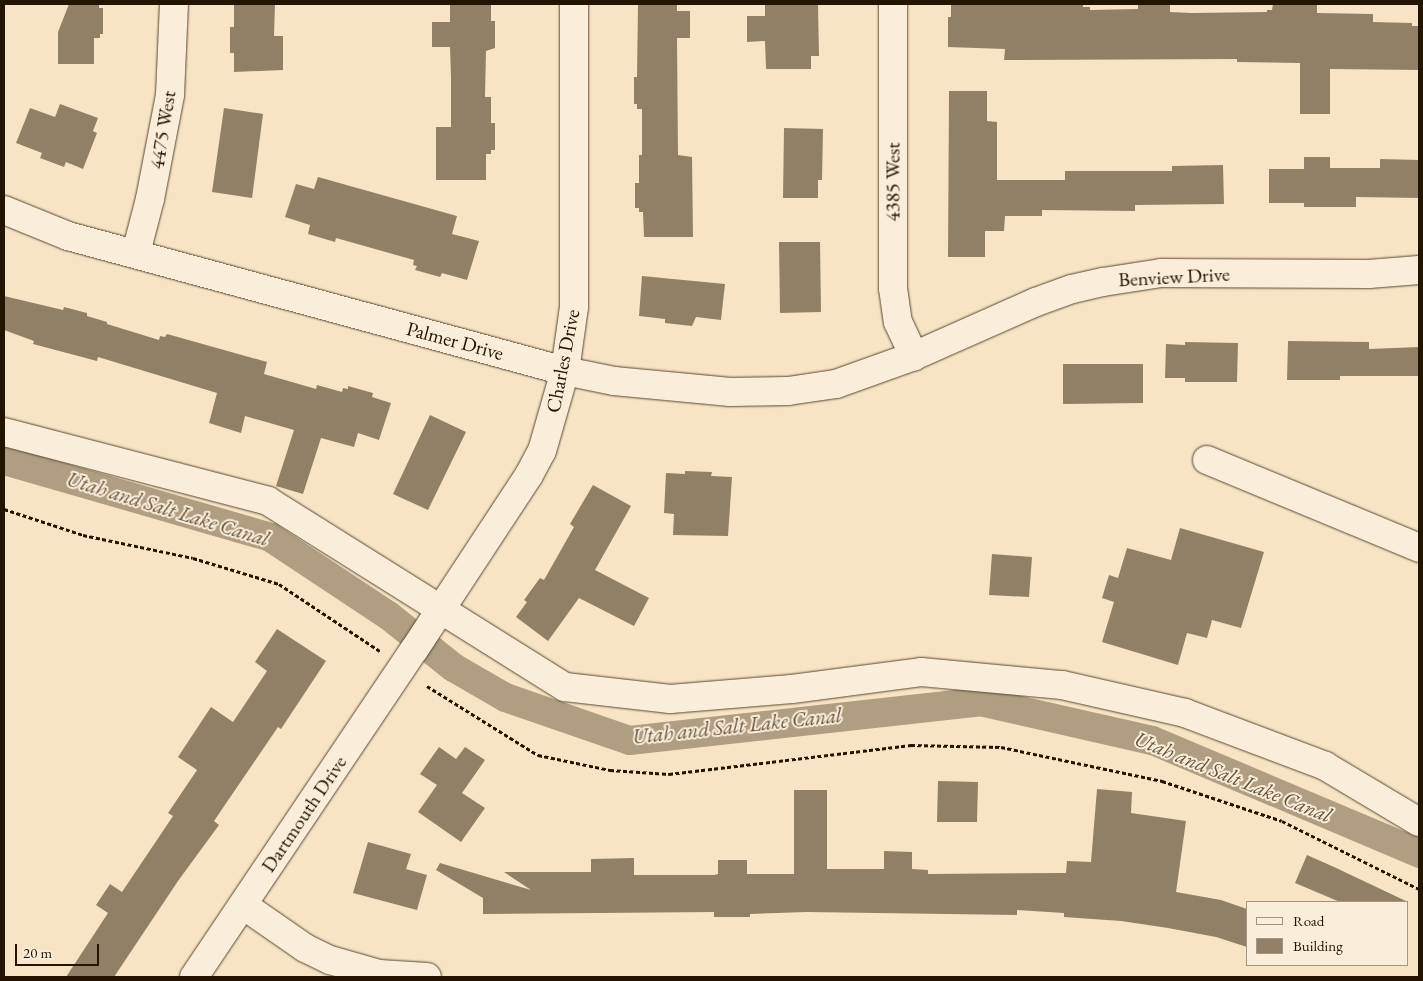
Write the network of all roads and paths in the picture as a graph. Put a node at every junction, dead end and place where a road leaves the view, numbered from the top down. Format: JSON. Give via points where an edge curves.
{"nodes":[{"id":1,"x":174,"y":4,"type":"edge"},
{"id":2,"x":574,"y":4,"type":"edge"},
{"id":3,"x":892,"y":4,"type":"edge"},
{"id":4,"x":4,"y":210,"type":"edge"},
{"id":5,"x":136,"y":254,"type":"junction"},
{"id":6,"x":1419,"y":270,"type":"edge"},
{"id":7,"x":914,"y":356,"type":"junction"},
{"id":8,"x":565,"y":371,"type":"junction"},
{"id":9,"x":4,"y":432,"type":"edge"},
{"id":10,"x":1207,"y":460,"type":"dead end"},
{"id":11,"x":4,"y":509,"type":"edge"},
{"id":12,"x":1419,"y":548,"type":"edge"},
{"id":13,"x":437,"y":614,"type":"junction"},
{"id":14,"x":414,"y":650,"type":"joint"},
{"id":15,"x":380,"y":651,"type":"dead end"},
{"id":16,"x":427,"y":686,"type":"dead end"},
{"id":17,"x":1419,"y":822,"type":"edge"},
{"id":18,"x":1419,"y":889,"type":"edge"},
{"id":19,"x":243,"y":905,"type":"junction"},
{"id":20,"x":194,"y":977,"type":"edge"},
{"id":21,"x":427,"y":977,"type":"edge"}],
"edges":[{"from":1,"to":5,"type":"street","name":"4475 West","via":[[170,95]]},
{"from":2,"to":8,"type":"street","name":"Charles Drive","via":[[574,307]]},
{"from":3,"to":7,"type":"street","name":"4385 West","via":[[893,288],[898,322]]},
{"from":4,"to":5,"type":"street","name":"Palmer Drive","via":[[68,236]]},
{"from":5,"to":8,"type":"street","name":"Palmer Drive"},
{"from":6,"to":7,"type":"street","name":"Benview Drive","via":[[1369,274],[1192,272],[1135,276],[1072,289],[1036,302]]},
{"from":7,"to":8,"type":"street","name":"Palmer Drive","via":[[836,384],[788,390],[730,392],[666,388]]},
{"from":8,"to":13,"type":"street","name":"Charles Drive","via":[[544,443],[529,475]]},
{"from":9,"to":13,"type":"street","via":[[268,501]]},
{"from":10,"to":12,"type":"street"},
{"from":11,"to":15,"type":"path","via":[[83,535],[193,558],[279,584]]},
{"from":13,"to":14,"type":"street","name":"Charles Drive"},
{"from":13,"to":17,"type":"street","via":[[565,687],[670,699],[792,689],[921,672],[1062,684],[1185,713],[1315,763]]},
{"from":14,"to":19,"type":"street","name":"Dartmouth Drive"},
{"from":16,"to":18,"type":"path","via":[[538,755],[610,770],[669,774],[911,745],[1001,746],[1162,781],[1282,821]]},
{"from":19,"to":20,"type":"street","name":"Dartmouth Drive"},
{"from":19,"to":21,"type":"street","via":[[297,943],[330,960],[379,974]]}]}
